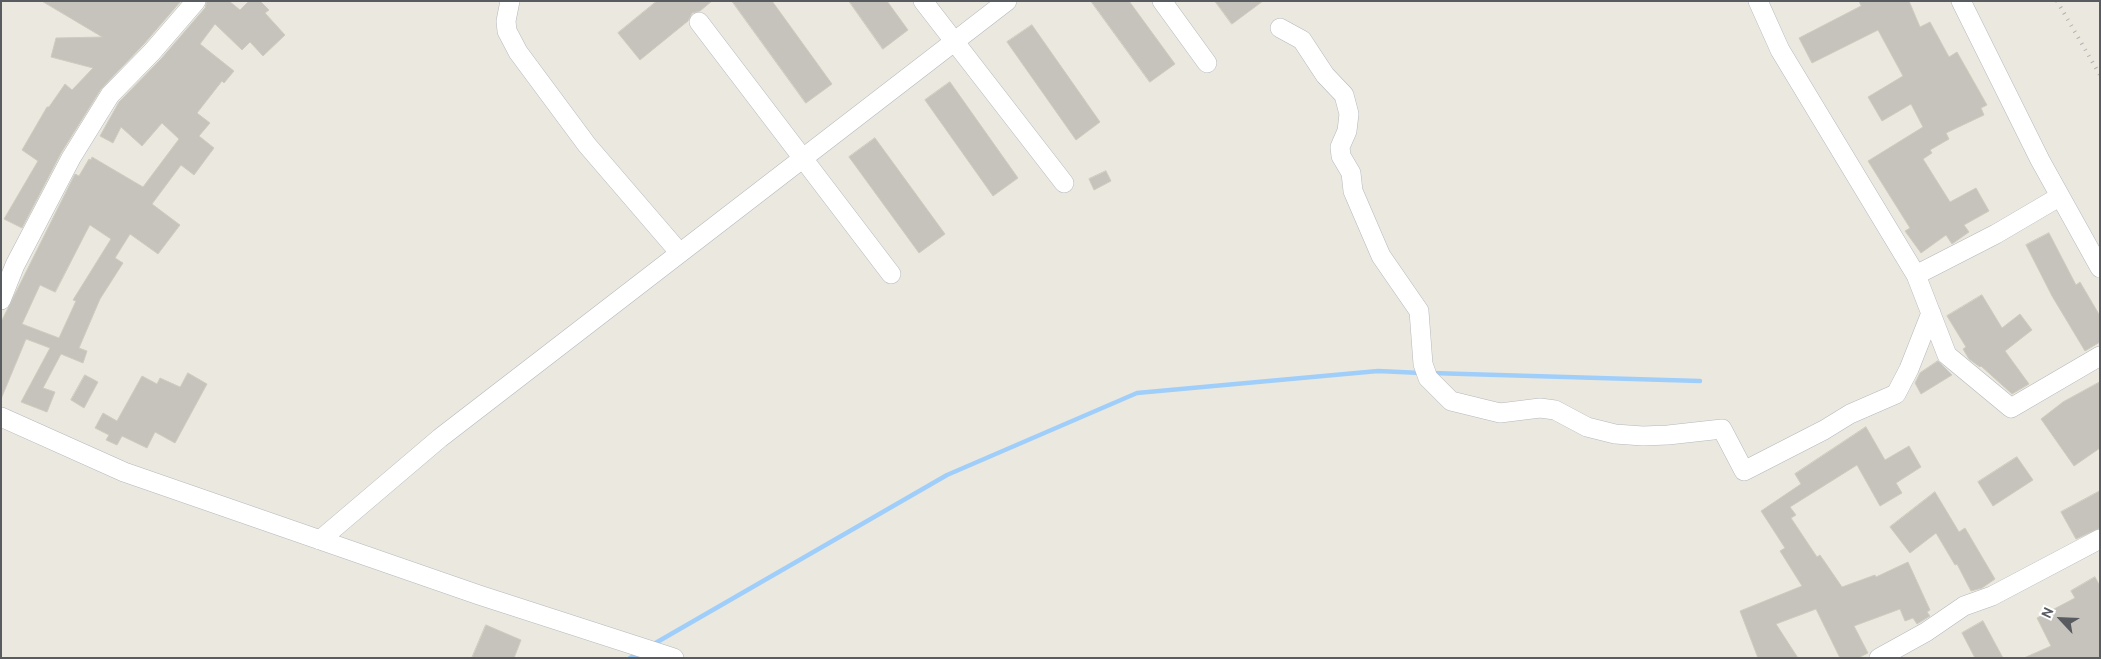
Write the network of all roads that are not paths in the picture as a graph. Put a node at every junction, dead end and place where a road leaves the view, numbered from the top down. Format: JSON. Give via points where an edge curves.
{"nodes":[{"id":1,"x":196,"y":1,"type":"edge"},
{"id":2,"x":510,"y":1,"type":"edge"},
{"id":3,"x":923,"y":1,"type":"edge"},
{"id":4,"x":1007,"y":1,"type":"edge"},
{"id":5,"x":1162,"y":1,"type":"edge"},
{"id":6,"x":1758,"y":1,"type":"edge"},
{"id":7,"x":1961,"y":1,"type":"edge"},
{"id":8,"x":699,"y":22,"type":"dead end"},
{"id":9,"x":1280,"y":28,"type":"dead end"},
{"id":10,"x":954,"y":41,"type":"junction"},
{"id":11,"x":1207,"y":63,"type":"dead end"},
{"id":12,"x":803,"y":158,"type":"junction"},
{"id":13,"x":1064,"y":183,"type":"dead end"},
{"id":14,"x":2060,"y":197,"type":"junction"},
{"id":15,"x":679,"y":252,"type":"junction"},
{"id":16,"x":2100,"y":268,"type":"edge"},
{"id":17,"x":891,"y":274,"type":"dead end"},
{"id":18,"x":1916,"y":275,"type":"junction"},
{"id":19,"x":1,"y":300,"type":"edge"},
{"id":20,"x":1931,"y":313,"type":"junction"},
{"id":21,"x":2100,"y":356,"type":"edge"},
{"id":22,"x":1,"y":418,"type":"edge"},
{"id":23,"x":2100,"y":539,"type":"edge"},
{"id":24,"x":320,"y":540,"type":"junction"},
{"id":25,"x":674,"y":658,"type":"edge"},
{"id":26,"x":1878,"y":658,"type":"edge"}],
"edges":[{"from":1,"to":19,"type":"street","via":[[110,95],[71,158],[15,265]]},
{"from":2,"to":15,"type":"street","via":[[507,31],[518,52],[587,145]]},
{"from":3,"to":10,"type":"street"},
{"from":4,"to":10,"type":"street"},
{"from":5,"to":11,"type":"street"},
{"from":6,"to":18,"type":"street","via":[[1780,50]]},
{"from":7,"to":14,"type":"street"},
{"from":8,"to":12,"type":"street"},
{"from":9,"to":20,"type":"street","via":[[1302,40],[1325,75],[1344,95],[1350,114],[1340,147],[1341,156],[1351,173],[1353,191],[1381,256],[1419,311],[1423,364],[1428,378],[1451,401],[1500,413],[1540,408],[1555,410],[1587,427],[1615,434],[1668,436],[1722,429],[1744,471],[1850,414],[1896,394]]},
{"from":10,"to":12,"type":"street"},
{"from":10,"to":13,"type":"street"},
{"from":12,"to":15,"type":"street"},
{"from":12,"to":17,"type":"street"},
{"from":14,"to":16,"type":"street"},
{"from":14,"to":18,"type":"street"},
{"from":15,"to":24,"type":"street","via":[[440,438]]},
{"from":18,"to":20,"type":"street"},
{"from":20,"to":21,"type":"street","via":[[1947,355],[2011,408]]},
{"from":22,"to":24,"type":"street","via":[[124,472]]},
{"from":23,"to":26,"type":"street","via":[[1992,596],[1964,606],[1926,632]]},
{"from":24,"to":25,"type":"street"}]}
